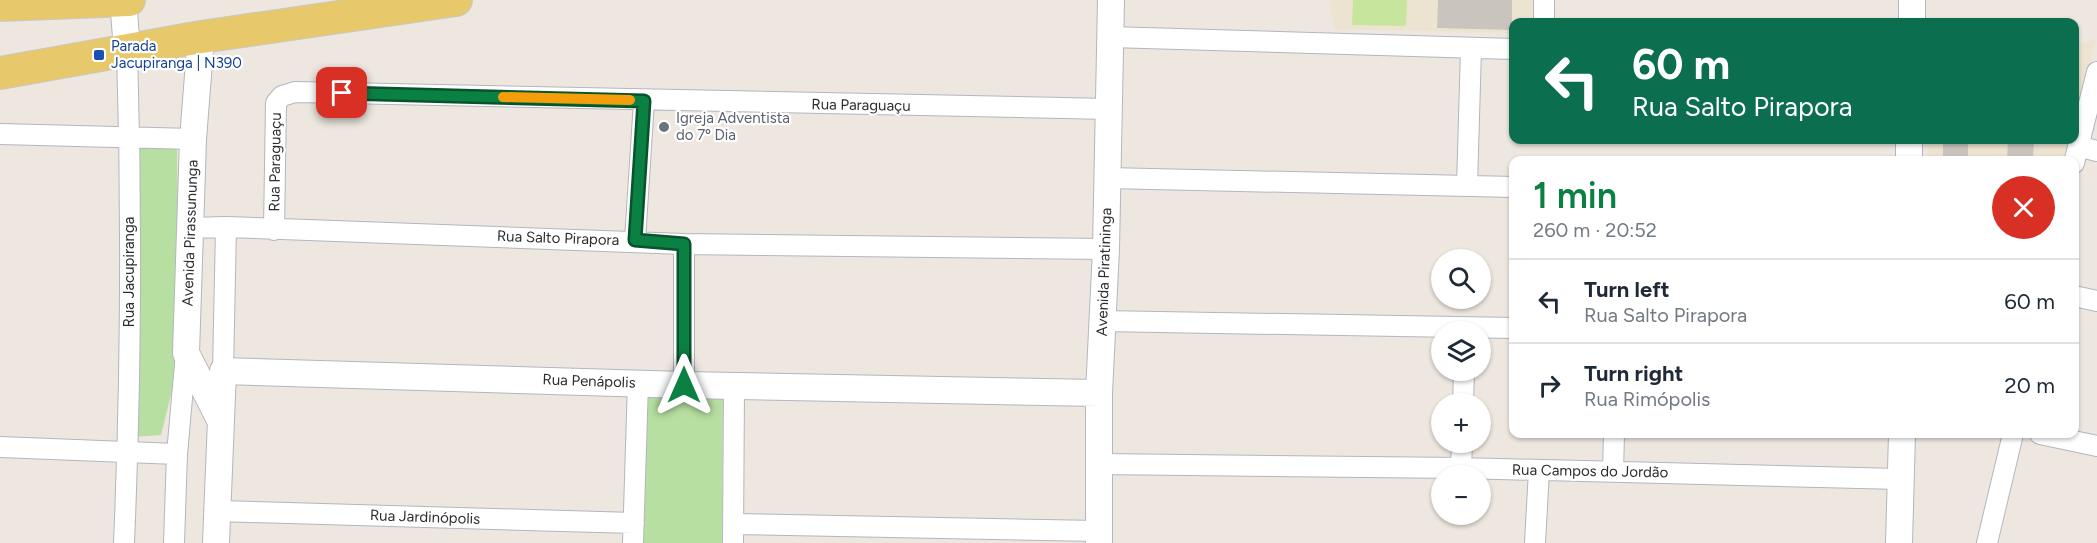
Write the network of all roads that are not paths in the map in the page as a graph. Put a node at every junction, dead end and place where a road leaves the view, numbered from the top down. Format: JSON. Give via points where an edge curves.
{"nodes":[{"id":1,"x":125,"y":0,"type":"edge"},
{"id":2,"x":456,"y":0,"type":"edge"},
{"id":3,"x":1112,"y":0,"type":"edge"},
{"id":4,"x":1544,"y":0,"type":"edge"},
{"id":5,"x":1912,"y":0,"type":"edge"},
{"id":6,"x":0,"y":4,"type":"edge"},
{"id":7,"x":1544,"y":18,"type":"edge"},
{"id":8,"x":1912,"y":18,"type":"edge"},
{"id":9,"x":201,"y":37,"type":"junction"},
{"id":10,"x":1110,"y":37,"type":"junction"},
{"id":11,"x":127,"y":49,"type":"junction"},
{"id":12,"x":1471,"y":49,"type":"junction"},
{"id":13,"x":1509,"y":49,"type":"edge"},
{"id":14,"x":2097,"y":72,"type":"edge"},
{"id":15,"x":0,"y":73,"type":"edge"},
{"id":16,"x":644,"y":101,"type":"junction"},
{"id":17,"x":1108,"y":110,"type":"junction"},
{"id":18,"x":0,"y":134,"type":"edge"},
{"id":19,"x":129,"y":137,"type":"junction"},
{"id":20,"x":193,"y":139,"type":"junction"},
{"id":21,"x":2083,"y":153,"type":"edge"},
{"id":22,"x":1107,"y":178,"type":"junction"},
{"id":23,"x":1467,"y":186,"type":"junction"},
{"id":24,"x":1509,"y":187,"type":"edge"},
{"id":25,"x":226,"y":227,"type":"junction"},
{"id":26,"x":190,"y":228,"type":"junction"},
{"id":27,"x":274,"y":230,"type":"junction"},
{"id":28,"x":635,"y":240,"type":"junction"},
{"id":29,"x":684,"y":244,"type":"junction"},
{"id":30,"x":1106,"y":249,"type":"junction"},
{"id":31,"x":2079,"y":297,"type":"edge"},
{"id":32,"x":2097,"y":301,"type":"edge"},
{"id":33,"x":1102,"y":321,"type":"junction"},
{"id":34,"x":1509,"y":328,"type":"edge"},
{"id":35,"x":1431,"y":329,"type":"edge"},
{"id":36,"x":1491,"y":329,"type":"edge"},
{"id":37,"x":186,"y":353,"type":"junction"},
{"id":38,"x":223,"y":371,"type":"junction"},
{"id":39,"x":638,"y":382,"type":"junction"},
{"id":40,"x":734,"y":384,"type":"junction"},
{"id":41,"x":684,"y":385,"type":"junction"},
{"id":42,"x":1099,"y":393,"type":"junction"},
{"id":43,"x":220,"y":420,"type":"junction"},
{"id":44,"x":1614,"y":438,"type":"edge"},
{"id":45,"x":1902,"y":438,"type":"edge"},
{"id":46,"x":2012,"y":438,"type":"edge"},
{"id":47,"x":2059,"y":438,"type":"edge"},
{"id":48,"x":2097,"y":446,"type":"edge"},
{"id":49,"x":0,"y":447,"type":"edge"},
{"id":50,"x":128,"y":453,"type":"junction"},
{"id":51,"x":177,"y":454,"type":"junction"},
{"id":52,"x":1100,"y":464,"type":"junction"},
{"id":53,"x":1431,"y":468,"type":"edge"},
{"id":54,"x":1491,"y":469,"type":"edge"},
{"id":55,"x":1539,"y":470,"type":"junction"},
{"id":56,"x":1613,"y":471,"type":"junction"},
{"id":57,"x":1900,"y":479,"type":"junction"},
{"id":58,"x":217,"y":511,"type":"junction"},
{"id":59,"x":634,"y":523,"type":"junction"},
{"id":60,"x":733,"y":533,"type":"edge"},
{"id":61,"x":1099,"y":537,"type":"edge"},
{"id":62,"x":124,"y":543,"type":"edge"},
{"id":63,"x":174,"y":543,"type":"edge"},
{"id":64,"x":216,"y":543,"type":"edge"},
{"id":65,"x":633,"y":543,"type":"edge"},
{"id":66,"x":1535,"y":543,"type":"edge"},
{"id":67,"x":1899,"y":543,"type":"edge"},
{"id":68,"x":1987,"y":543,"type":"edge"}],
"edges":[{"from":1,"to":6,"type":"main road"},
{"from":1,"to":11,"type":"street","name":"Rua Jacupiranga"},
{"from":2,"to":9,"type":"main road"},
{"from":3,"to":10,"type":"street","name":"Avenida Piratininga"},
{"from":4,"to":7,"type":"street"},
{"from":5,"to":8,"type":"street"},
{"from":9,"to":11,"type":"main road"},
{"from":9,"to":20,"type":"street","name":"Avenida Pirassununga"},
{"from":10,"to":12,"type":"street"},
{"from":10,"to":17,"type":"street","name":"Avenida Piratininga"},
{"from":11,"to":15,"type":"main road"},
{"from":11,"to":19,"type":"street","name":"Rua Jacupiranga"},
{"from":12,"to":13,"type":"street"},
{"from":12,"to":23,"type":"street"},
{"from":14,"to":21,"type":"street"},
{"from":16,"to":17,"type":"street","name":"Rua Paraguaçu"},
{"from":16,"to":27,"type":"street","name":"Rua Paraguaçu","via":[[288,93],[276,103]]},
{"from":16,"to":28,"type":"street"},
{"from":17,"to":22,"type":"street","name":"Avenida Piratininga"},
{"from":18,"to":19,"type":"street"},
{"from":19,"to":20,"type":"street"},
{"from":19,"to":50,"type":"street","name":"Rua Jacupiranga"},
{"from":20,"to":26,"type":"street","name":"Avenida Pirassununga"},
{"from":22,"to":23,"type":"street"},
{"from":22,"to":30,"type":"street","name":"Avenida Piratininga"},
{"from":23,"to":24,"type":"street"},
{"from":25,"to":26,"type":"street","name":"Rua Salto Pirapora"},
{"from":25,"to":27,"type":"street","name":"Rua Salto Pirapora"},
{"from":25,"to":38,"type":"street","name":"Avenida Pirassununga"},
{"from":26,"to":37,"type":"street","name":"Avenida Pirassununga"},
{"from":27,"to":28,"type":"street","name":"Rua Salto Pirapora"},
{"from":28,"to":29,"type":"street","name":"Rua Salto Pirapora"},
{"from":29,"to":30,"type":"street","name":"Rua Salto Pirapora"},
{"from":29,"to":41,"type":"street"},
{"from":30,"to":33,"type":"street","name":"Avenida Piratininga"},
{"from":31,"to":32,"type":"street"},
{"from":33,"to":35,"type":"street"},
{"from":33,"to":42,"type":"street","name":"Avenida Piratininga"},
{"from":34,"to":36,"type":"street"},
{"from":37,"to":43,"type":"street","name":"Avenida Pirassununga"},
{"from":37,"to":51,"type":"street"},
{"from":38,"to":39,"type":"street","name":"Rua Penápolis"},
{"from":38,"to":43,"type":"street","name":"Avenida Pirassununga"},
{"from":39,"to":41,"type":"street","name":"Rua Penápolis"},
{"from":39,"to":59,"type":"street"},
{"from":40,"to":41,"type":"street","name":"Rua Penápolis"},
{"from":40,"to":42,"type":"street","name":"Rua Penápolis"},
{"from":40,"to":60,"type":"street"},
{"from":42,"to":52,"type":"street","name":"Avenida Piratininga"},
{"from":43,"to":58,"type":"street","name":"Avenida Pirassununga"},
{"from":44,"to":56,"type":"street"},
{"from":45,"to":57,"type":"street"},
{"from":46,"to":68,"type":"street"},
{"from":47,"to":48,"type":"street"},
{"from":49,"to":50,"type":"street"},
{"from":50,"to":51,"type":"street"},
{"from":50,"to":62,"type":"street","name":"Rua Jacupiranga"},
{"from":51,"to":63,"type":"street"},
{"from":52,"to":53,"type":"street","name":"Rua Campos do Jordão"},
{"from":52,"to":61,"type":"street","name":"Avenida Piratininga"},
{"from":54,"to":55,"type":"street","name":"Rua Campos do Jordão"},
{"from":55,"to":56,"type":"street","name":"Rua Campos do Jordão"},
{"from":55,"to":66,"type":"street"},
{"from":56,"to":57,"type":"street","name":"Rua Campos do Jordão"},
{"from":57,"to":67,"type":"street"},
{"from":58,"to":59,"type":"street","name":"Rua Jardinópolis"},
{"from":58,"to":64,"type":"street","name":"Avenida Pirassununga"},
{"from":59,"to":65,"type":"street"},
{"from":60,"to":61,"type":"street"}]}
